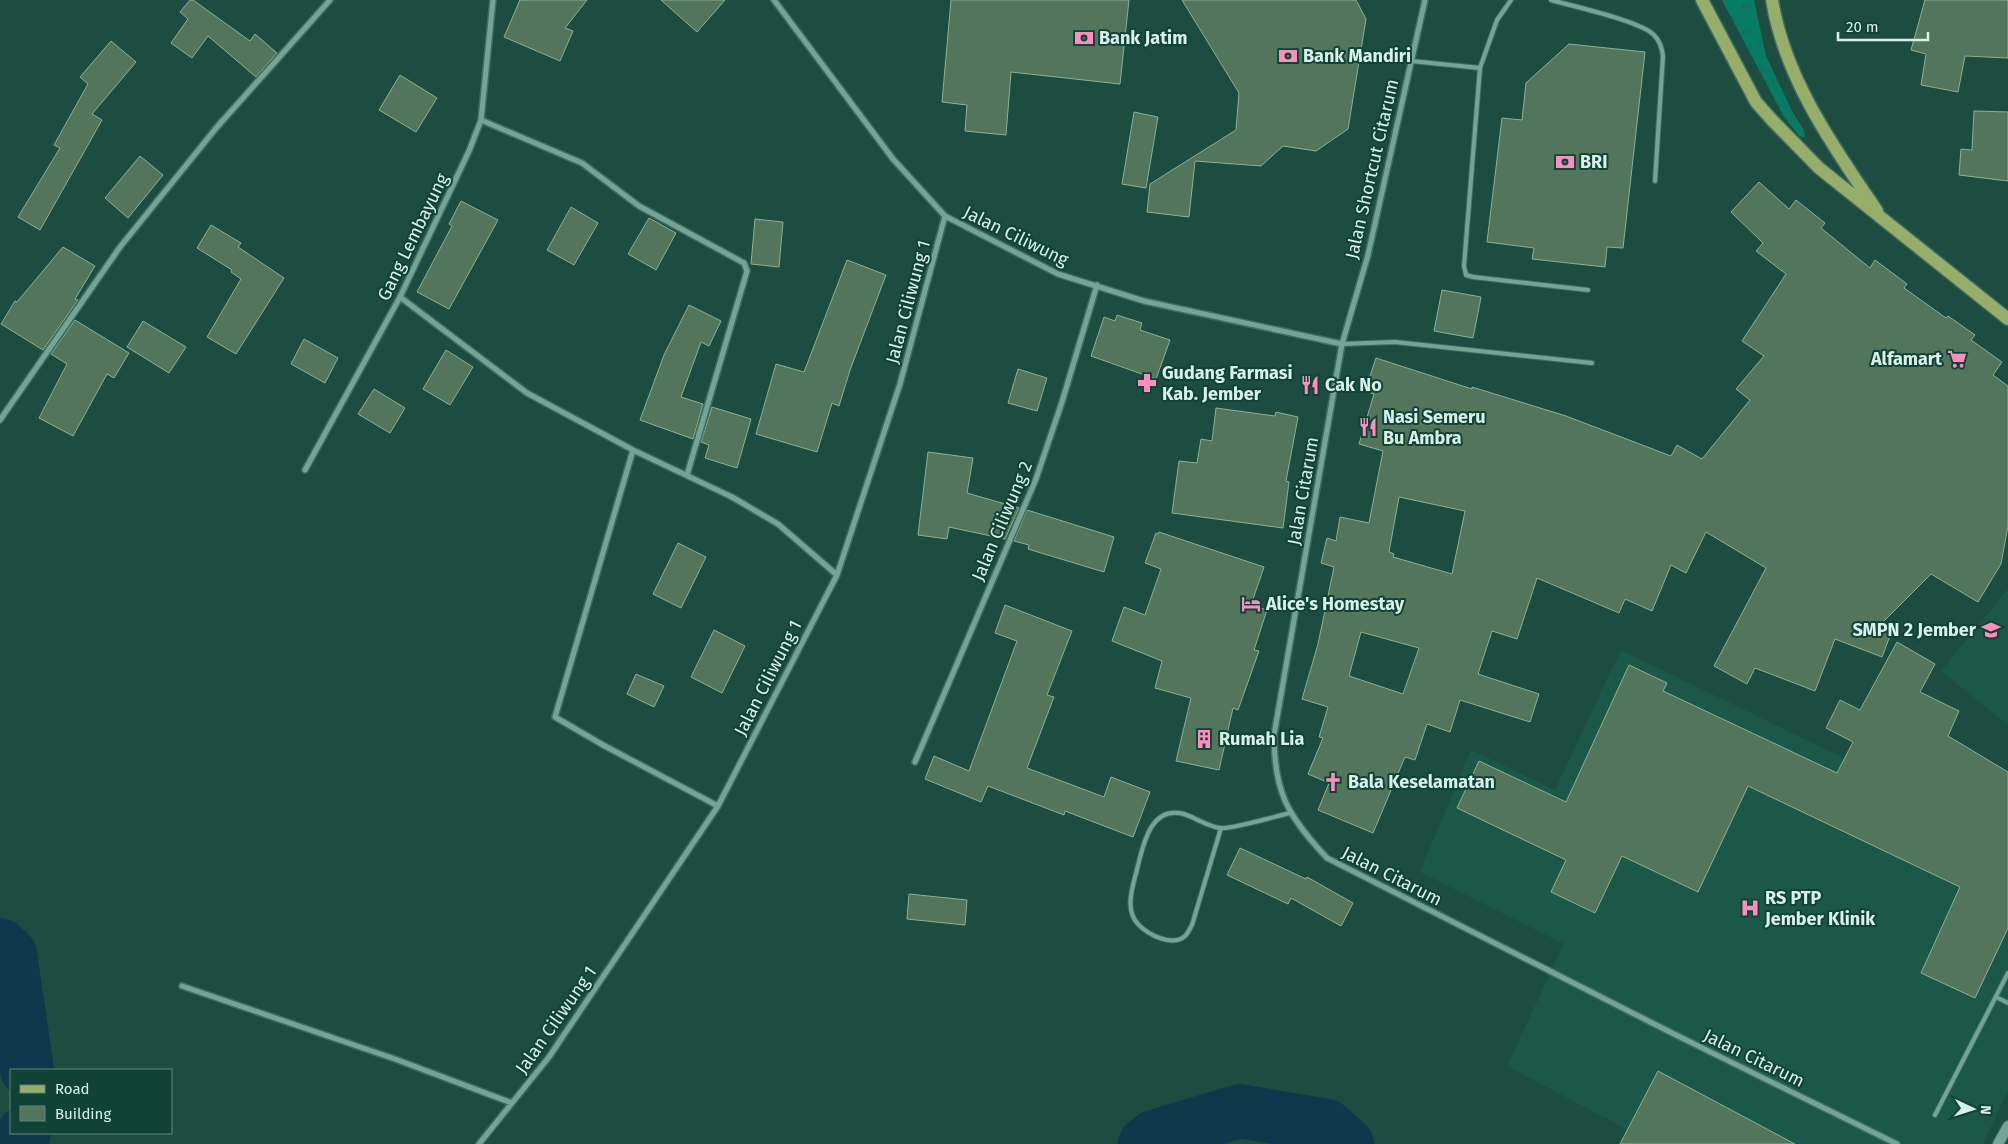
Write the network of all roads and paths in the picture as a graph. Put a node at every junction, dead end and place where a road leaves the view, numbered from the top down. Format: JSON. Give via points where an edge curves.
{"nodes":[{"id":1,"x":330,"y":0,"type":"edge"},
{"id":2,"x":493,"y":0,"type":"edge"},
{"id":3,"x":774,"y":0,"type":"edge"},
{"id":4,"x":1425,"y":0,"type":"edge"},
{"id":5,"x":1511,"y":0,"type":"edge"},
{"id":6,"x":1551,"y":0,"type":"edge"},
{"id":7,"x":1702,"y":0,"type":"edge"},
{"id":8,"x":1772,"y":0,"type":"edge"},
{"id":9,"x":1411,"y":61,"type":"junction"},
{"id":10,"x":1480,"y":68,"type":"junction"},
{"id":11,"x":481,"y":120,"type":"junction"},
{"id":12,"x":1655,"y":181,"type":"dead end"},
{"id":13,"x":945,"y":216,"type":"junction"},
{"id":14,"x":1884,"y":222,"type":"junction"},
{"id":15,"x":1097,"y":285,"type":"junction"},
{"id":16,"x":1588,"y":290,"type":"dead end"},
{"id":17,"x":400,"y":297,"type":"junction"},
{"id":18,"x":2008,"y":319,"type":"edge"},
{"id":19,"x":1342,"y":344,"type":"junction"},
{"id":20,"x":1592,"y":363,"type":"dead end"},
{"id":21,"x":0,"y":420,"type":"edge"},
{"id":22,"x":632,"y":450,"type":"junction"},
{"id":23,"x":305,"y":470,"type":"dead end"},
{"id":24,"x":687,"y":475,"type":"junction"},
{"id":25,"x":837,"y":575,"type":"junction"},
{"id":26,"x":915,"y":762,"type":"dead end"},
{"id":27,"x":718,"y":806,"type":"junction"},
{"id":28,"x":1290,"y":813,"type":"junction"},
{"id":29,"x":1221,"y":828,"type":"junction"},
{"id":30,"x":2008,"y":973,"type":"edge"},
{"id":31,"x":182,"y":986,"type":"dead end"},
{"id":32,"x":1996,"y":997,"type":"junction"},
{"id":33,"x":2008,"y":1003,"type":"edge"},
{"id":34,"x":512,"y":1103,"type":"junction"},
{"id":35,"x":1935,"y":1115,"type":"dead end"},
{"id":36,"x":2008,"y":1126,"type":"edge"},
{"id":37,"x":479,"y":1144,"type":"edge"},
{"id":38,"x":1897,"y":1144,"type":"edge"},
{"id":39,"x":1998,"y":1144,"type":"edge"}],
"edges":[{"from":1,"to":21,"type":"street","via":[[217,127],[120,247]]},
{"from":2,"to":11,"type":"street","name":"Gang Lembayung"},
{"from":3,"to":13,"type":"street","name":"Jalan Ciliwung","via":[[893,159]]},
{"from":4,"to":9,"type":"street","name":"Jalan Shortcut Citarum"},
{"from":5,"to":10,"type":"lane","via":[[1498,20]]},
{"from":6,"to":12,"type":"lane","via":[[1640,25],[1654,34],[1661,45]]},
{"from":7,"to":14,"type":"main road","via":[[1756,102],[1819,168]]},
{"from":8,"to":14,"type":"main road","via":[[1785,51],[1812,111]]},
{"from":9,"to":10,"type":"lane"},
{"from":9,"to":19,"type":"street","name":"Jalan Shortcut Citarum","via":[[1368,255]]},
{"from":10,"to":16,"type":"lane","via":[[1464,266],[1466,274]]},
{"from":11,"to":17,"type":"street","name":"Gang Lembayung","via":[[470,152]]},
{"from":11,"to":24,"type":"street","via":[[582,163],[639,206],[744,262],[747,271]]},
{"from":13,"to":15,"type":"street","name":"Jalan Ciliwung","via":[[1058,274]]},
{"from":13,"to":25,"type":"street","name":"Jalan Ciliwung 1","via":[[900,384]]},
{"from":14,"to":18,"type":"main road"},
{"from":15,"to":19,"type":"street","name":"Jalan Ciliwung","via":[[1144,301]]},
{"from":15,"to":26,"type":"street","name":"Jalan Ciliwung 2","via":[[1036,479]]},
{"from":17,"to":22,"type":"street","via":[[526,392]]},
{"from":17,"to":23,"type":"street","name":"Gang Lembayung"},
{"from":19,"to":20,"type":"lane","via":[[1395,342]]},
{"from":19,"to":28,"type":"street","name":"Jalan Citarum","via":[[1274,735],[1274,765]]},
{"from":22,"to":24,"type":"street"},
{"from":22,"to":27,"type":"street","via":[[555,717]]},
{"from":24,"to":25,"type":"street","via":[[778,524]]},
{"from":25,"to":27,"type":"street","name":"Jalan Ciliwung 1"},
{"from":27,"to":34,"type":"street","name":"Jalan Ciliwung 1","via":[[550,1057]]},
{"from":28,"to":29,"type":"lane"},
{"from":28,"to":38,"type":"street","name":"Jalan Citarum","via":[[1327,858]]},
{"from":29,"to":29,"type":"lane","via":[[1172,813],[1158,818],[1147,831],[1130,898],[1137,923],[1150,934],[1176,940],[1186,936]]},
{"from":30,"to":32,"type":"lane"},
{"from":31,"to":34,"type":"street"},
{"from":32,"to":33,"type":"lane"},
{"from":32,"to":35,"type":"lane"},
{"from":34,"to":37,"type":"street","name":"Jalan Ciliwung 1"},
{"from":36,"to":39,"type":"main road"}]}
